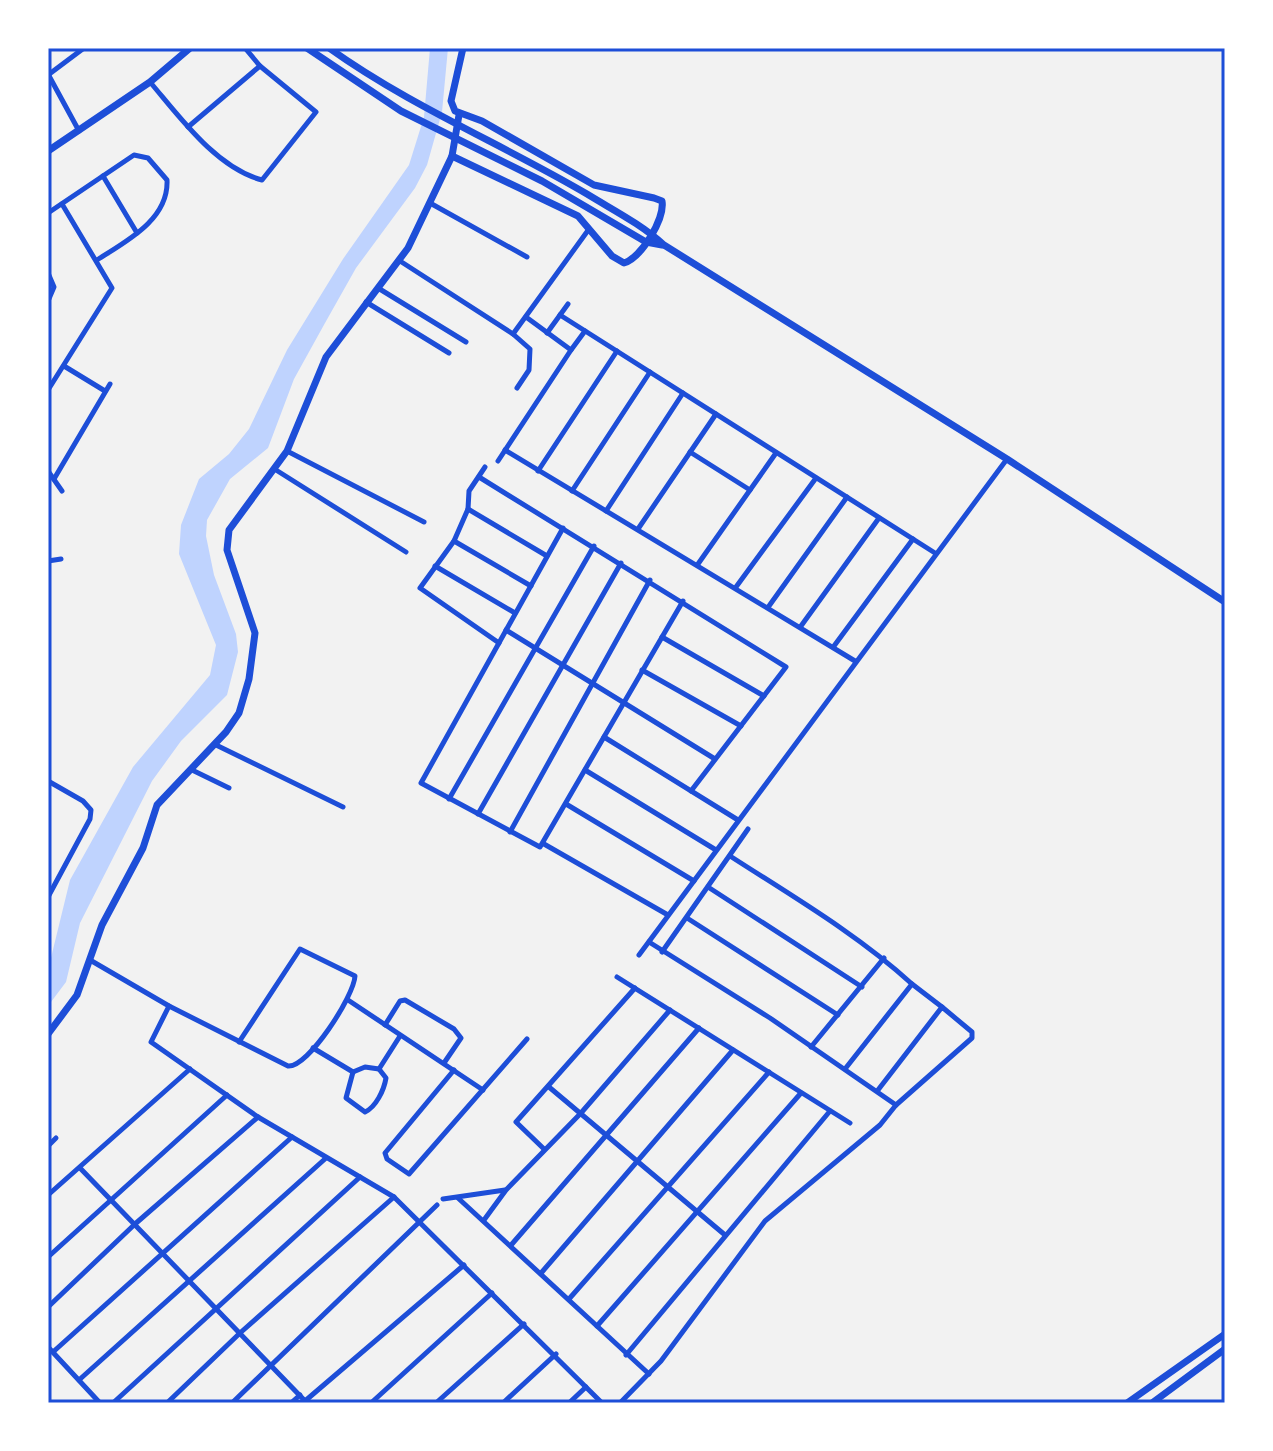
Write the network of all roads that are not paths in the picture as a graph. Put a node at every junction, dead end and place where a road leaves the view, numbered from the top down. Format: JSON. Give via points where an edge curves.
{"nodes":[{"id":1,"x":84,"y":48,"type":"edge"},
{"id":2,"x":190,"y":48,"type":"edge"},
{"id":3,"x":245,"y":48,"type":"edge"},
{"id":4,"x":307,"y":48,"type":"edge"},
{"id":5,"x":329,"y":48,"type":"edge"},
{"id":6,"x":463,"y":48,"type":"edge"},
{"id":7,"x":260,"y":66,"type":"junction"},
{"id":8,"x":48,"y":75,"type":"edge"},
{"id":9,"x":150,"y":82,"type":"junction"},
{"id":10,"x":459,"y":115,"type":"junction"},
{"id":11,"x":188,"y":127,"type":"junction"},
{"id":12,"x":79,"y":131,"type":"junction"},
{"id":13,"x":48,"y":151,"type":"edge"},
{"id":14,"x":452,"y":156,"type":"junction"},
{"id":15,"x":103,"y":176,"type":"junction"},
{"id":16,"x":429,"y":203,"type":"junction"},
{"id":17,"x":62,"y":204,"type":"junction"},
{"id":18,"x":48,"y":213,"type":"edge"},
{"id":19,"x":590,"y":228,"type":"junction"},
{"id":20,"x":137,"y":233,"type":"junction"},
{"id":21,"x":651,"y":233,"type":"junction"},
{"id":22,"x":646,"y":242,"type":"junction"},
{"id":23,"x":664,"y":245,"type":"junction"},
{"id":24,"x":527,"y":257,"type":"dead end"},
{"id":25,"x":97,"y":260,"type":"junction"},
{"id":26,"x":400,"y":261,"type":"junction"},
{"id":27,"x":48,"y":273,"type":"edge"},
{"id":28,"x":377,"y":287,"type":"junction"},
{"id":29,"x":48,"y":301,"type":"edge"},
{"id":30,"x":365,"y":302,"type":"junction"},
{"id":31,"x":568,"y":304,"type":"dead end"},
{"id":32,"x":560,"y":315,"type":"junction"},
{"id":33,"x":526,"y":317,"type":"junction"},
{"id":34,"x":585,"y":331,"type":"junction"},
{"id":35,"x":547,"y":333,"type":"junction"},
{"id":36,"x":513,"y":334,"type":"junction"},
{"id":37,"x":466,"y":342,"type":"dead end"},
{"id":38,"x":571,"y":350,"type":"junction"},
{"id":39,"x":617,"y":351,"type":"junction"},
{"id":40,"x":449,"y":353,"type":"dead end"},
{"id":41,"x":64,"y":366,"type":"junction"},
{"id":42,"x":650,"y":372,"type":"junction"},
{"id":43,"x":110,"y":384,"type":"dead end"},
{"id":44,"x":517,"y":388,"type":"dead end"},
{"id":45,"x":48,"y":390,"type":"edge"},
{"id":46,"x":105,"y":391,"type":"junction"},
{"id":47,"x":683,"y":393,"type":"junction"},
{"id":48,"x":716,"y":414,"type":"junction"},
{"id":49,"x":505,"y":450,"type":"junction"},
{"id":50,"x":287,"y":451,"type":"junction"},
{"id":51,"x":690,"y":452,"type":"junction"},
{"id":52,"x":776,"y":453,"type":"junction"},
{"id":53,"x":1007,"y":459,"type":"junction"},
{"id":54,"x":498,"y":461,"type":"dead end"},
{"id":55,"x":485,"y":467,"type":"dead end"},
{"id":56,"x":276,"y":470,"type":"junction"},
{"id":57,"x":48,"y":471,"type":"edge"},
{"id":58,"x":538,"y":471,"type":"junction"},
{"id":59,"x":479,"y":477,"type":"junction"},
{"id":60,"x":816,"y":478,"type":"junction"},
{"id":61,"x":54,"y":479,"type":"junction"},
{"id":62,"x":750,"y":490,"type":"junction"},
{"id":63,"x":62,"y":491,"type":"dead end"},
{"id":64,"x":572,"y":491,"type":"junction"},
{"id":65,"x":847,"y":497,"type":"junction"},
{"id":66,"x":468,"y":509,"type":"junction"},
{"id":67,"x":606,"y":511,"type":"junction"},
{"id":68,"x":879,"y":518,"type":"junction"},
{"id":69,"x":424,"y":522,"type":"dead end"},
{"id":70,"x":563,"y":528,"type":"junction"},
{"id":71,"x":638,"y":529,"type":"junction"},
{"id":72,"x":913,"y":539,"type":"junction"},
{"id":73,"x":454,"y":541,"type":"junction"},
{"id":74,"x":594,"y":546,"type":"junction"},
{"id":75,"x":406,"y":552,"type":"dead end"},
{"id":76,"x":935,"y":553,"type":"junction"},
{"id":77,"x":547,"y":556,"type":"junction"},
{"id":78,"x":61,"y":559,"type":"dead end"},
{"id":79,"x":48,"y":561,"type":"edge"},
{"id":80,"x":621,"y":563,"type":"junction"},
{"id":81,"x":698,"y":564,"type":"junction"},
{"id":82,"x":435,"y":566,"type":"junction"},
{"id":83,"x":650,"y":580,"type":"junction"},
{"id":84,"x":531,"y":586,"type":"junction"},
{"id":85,"x":736,"y":587,"type":"junction"},
{"id":86,"x":683,"y":601,"type":"junction"},
{"id":87,"x":1225,"y":602,"type":"edge"},
{"id":88,"x":769,"y":606,"type":"junction"},
{"id":89,"x":515,"y":613,"type":"junction"},
{"id":90,"x":801,"y":626,"type":"junction"},
{"id":91,"x":506,"y":630,"type":"junction"},
{"id":92,"x":662,"y":637,"type":"junction"},
{"id":93,"x":499,"y":643,"type":"junction"},
{"id":94,"x":834,"y":646,"type":"junction"},
{"id":95,"x":535,"y":650,"type":"junction"},
{"id":96,"x":855,"y":661,"type":"junction"},
{"id":97,"x":560,"y":667,"type":"junction"},
{"id":98,"x":642,"y":670,"type":"junction"},
{"id":99,"x":592,"y":685,"type":"junction"},
{"id":100,"x":764,"y":696,"type":"junction"},
{"id":101,"x":623,"y":704,"type":"junction"},
{"id":102,"x":741,"y":726,"type":"junction"},
{"id":103,"x":604,"y":737,"type":"junction"},
{"id":104,"x":214,"y":743,"type":"junction"},
{"id":105,"x":715,"y":759,"type":"junction"},
{"id":106,"x":189,"y":768,"type":"junction"},
{"id":107,"x":585,"y":770,"type":"junction"},
{"id":108,"x":48,"y":781,"type":"edge"},
{"id":109,"x":229,"y":788,"type":"dead end"},
{"id":110,"x":691,"y":791,"type":"junction"},
{"id":111,"x":449,"y":799,"type":"junction"},
{"id":112,"x":566,"y":804,"type":"junction"},
{"id":113,"x":343,"y":807,"type":"dead end"},
{"id":114,"x":478,"y":814,"type":"junction"},
{"id":115,"x":738,"y":820,"type":"junction"},
{"id":116,"x":748,"y":829,"type":"dead end"},
{"id":117,"x":510,"y":832,"type":"junction"},
{"id":118,"x":544,"y":844,"type":"junction"},
{"id":119,"x":716,"y":850,"type":"junction"},
{"id":120,"x":730,"y":856,"type":"junction"},
{"id":121,"x":694,"y":881,"type":"junction"},
{"id":122,"x":708,"y":887,"type":"junction"},
{"id":123,"x":48,"y":897,"type":"edge"},
{"id":124,"x":668,"y":915,"type":"junction"},
{"id":125,"x":687,"y":918,"type":"junction"},
{"id":126,"x":649,"y":942,"type":"junction"},
{"id":127,"x":662,"y":952,"type":"junction"},
{"id":128,"x":639,"y":955,"type":"dead end"},
{"id":129,"x":884,"y":958,"type":"junction"},
{"id":130,"x":90,"y":960,"type":"junction"},
{"id":131,"x":617,"y":977,"type":"dead end"},
{"id":132,"x":912,"y":984,"type":"junction"},
{"id":133,"x":862,"y":987,"type":"junction"},
{"id":134,"x":635,"y":988,"type":"junction"},
{"id":135,"x":348,"y":1000,"type":"junction"},
{"id":136,"x":169,"y":1006,"type":"junction"},
{"id":137,"x":942,"y":1007,"type":"junction"},
{"id":138,"x":670,"y":1010,"type":"junction"},
{"id":139,"x":838,"y":1015,"type":"junction"},
{"id":140,"x":385,"y":1025,"type":"junction"},
{"id":141,"x":699,"y":1028,"type":"junction"},
{"id":142,"x":48,"y":1034,"type":"edge"},
{"id":143,"x":400,"y":1036,"type":"junction"},
{"id":144,"x":527,"y":1039,"type":"dead end"},
{"id":145,"x":239,"y":1042,"type":"junction"},
{"id":146,"x":811,"y":1047,"type":"junction"},
{"id":147,"x":313,"y":1048,"type":"junction"},
{"id":148,"x":733,"y":1050,"type":"junction"},
{"id":149,"x":444,"y":1063,"type":"junction"},
{"id":150,"x":190,"y":1069,"type":"junction"},
{"id":151,"x":379,"y":1069,"type":"junction"},
{"id":152,"x":845,"y":1069,"type":"junction"},
{"id":153,"x":454,"y":1070,"type":"junction"},
{"id":154,"x":353,"y":1072,"type":"junction"},
{"id":155,"x":769,"y":1072,"type":"junction"},
{"id":156,"x":549,"y":1087,"type":"junction"},
{"id":157,"x":483,"y":1090,"type":"junction"},
{"id":158,"x":878,"y":1090,"type":"junction"},
{"id":159,"x":801,"y":1093,"type":"junction"},
{"id":160,"x":227,"y":1095,"type":"junction"},
{"id":161,"x":896,"y":1105,"type":"junction"},
{"id":162,"x":830,"y":1111,"type":"junction"},
{"id":163,"x":581,"y":1113,"type":"junction"},
{"id":164,"x":258,"y":1117,"type":"junction"},
{"id":165,"x":850,"y":1123,"type":"dead end"},
{"id":166,"x":292,"y":1137,"type":"junction"},
{"id":167,"x":608,"y":1137,"type":"junction"},
{"id":168,"x":56,"y":1138,"type":"dead end"},
{"id":169,"x":48,"y":1146,"type":"edge"},
{"id":170,"x":544,"y":1149,"type":"junction"},
{"id":171,"x":326,"y":1158,"type":"junction"},
{"id":172,"x":638,"y":1161,"type":"junction"},
{"id":173,"x":80,"y":1168,"type":"junction"},
{"id":174,"x":360,"y":1177,"type":"junction"},
{"id":175,"x":669,"y":1188,"type":"junction"},
{"id":176,"x":506,"y":1190,"type":"junction"},
{"id":177,"x":48,"y":1195,"type":"edge"},
{"id":178,"x":394,"y":1197,"type":"junction"},
{"id":179,"x":458,"y":1198,"type":"junction"},
{"id":180,"x":443,"y":1199,"type":"dead end"},
{"id":181,"x":111,"y":1201,"type":"junction"},
{"id":182,"x":437,"y":1205,"type":"dead end"},
{"id":183,"x":697,"y":1211,"type":"junction"},
{"id":184,"x":484,"y":1220,"type":"junction"},
{"id":185,"x":420,"y":1222,"type":"junction"},
{"id":186,"x":135,"y":1224,"type":"junction"},
{"id":187,"x":725,"y":1235,"type":"junction"},
{"id":188,"x":512,"y":1244,"type":"junction"},
{"id":189,"x":162,"y":1253,"type":"junction"},
{"id":190,"x":48,"y":1257,"type":"edge"},
{"id":191,"x":464,"y":1265,"type":"junction"},
{"id":192,"x":542,"y":1272,"type":"junction"},
{"id":193,"x":188,"y":1279,"type":"junction"},
{"id":194,"x":492,"y":1293,"type":"junction"},
{"id":195,"x":569,"y":1299,"type":"junction"},
{"id":196,"x":48,"y":1307,"type":"edge"},
{"id":197,"x":217,"y":1309,"type":"junction"},
{"id":198,"x":524,"y":1324,"type":"junction"},
{"id":199,"x":597,"y":1326,"type":"junction"},
{"id":200,"x":240,"y":1333,"type":"junction"},
{"id":201,"x":1225,"y":1334,"type":"edge"},
{"id":202,"x":50,"y":1349,"type":"edge"},
{"id":203,"x":1225,"y":1349,"type":"edge"},
{"id":204,"x":556,"y":1354,"type":"junction"},
{"id":205,"x":626,"y":1355,"type":"junction"},
{"id":206,"x":271,"y":1366,"type":"junction"},
{"id":207,"x":649,"y":1374,"type":"junction"},
{"id":208,"x":79,"y":1380,"type":"junction"},
{"id":209,"x":586,"y":1387,"type":"junction"},
{"id":210,"x":300,"y":1395,"type":"junction"},
{"id":211,"x":306,"y":1402,"type":"edge"},
{"id":212,"x":1155,"y":1402,"type":"edge"},
{"id":213,"x":100,"y":1403,"type":"edge"},
{"id":214,"x":113,"y":1403,"type":"edge"},
{"id":215,"x":167,"y":1403,"type":"edge"},
{"id":216,"x":232,"y":1403,"type":"edge"},
{"id":217,"x":291,"y":1403,"type":"edge"},
{"id":218,"x":371,"y":1403,"type":"edge"},
{"id":219,"x":436,"y":1403,"type":"edge"},
{"id":220,"x":503,"y":1403,"type":"edge"},
{"id":221,"x":569,"y":1403,"type":"edge"},
{"id":222,"x":602,"y":1403,"type":"edge"},
{"id":223,"x":620,"y":1403,"type":"edge"},
{"id":224,"x":1127,"y":1403,"type":"edge"}],
"edges":[{"from":1,"to":8,"type":"street"},
{"from":2,"to":9,"type":"street"},
{"from":3,"to":7,"type":"street"},
{"from":4,"to":22,"type":"street","via":[[401,111],[542,181]]},
{"from":5,"to":21,"type":"street","via":[[407,98]]},
{"from":6,"to":10,"type":"street","via":[[451,101]]},
{"from":7,"to":11,"type":"street"},
{"from":7,"to":11,"type":"street","via":[[316,112],[267,176],[256,178],[226,160]]},
{"from":8,"to":12,"type":"street"},
{"from":9,"to":11,"type":"street"},
{"from":9,"to":12,"type":"street"},
{"from":10,"to":14,"type":"street"},
{"from":10,"to":21,"type":"street","via":[[482,121],[594,185],[662,201]]},
{"from":12,"to":13,"type":"street"},
{"from":14,"to":16,"type":"street"},
{"from":14,"to":19,"type":"street","via":[[549,200]]},
{"from":15,"to":17,"type":"street"},
{"from":15,"to":20,"type":"street"},
{"from":15,"to":20,"type":"street","via":[[138,153],[164,176],[167,185],[150,221]]},
{"from":16,"to":24,"type":"street"},
{"from":16,"to":26,"type":"street"},
{"from":17,"to":18,"type":"street"},
{"from":17,"to":25,"type":"street"},
{"from":19,"to":22,"type":"street","via":[[624,263]]},
{"from":19,"to":33,"type":"street"},
{"from":20,"to":25,"type":"street"},
{"from":21,"to":22,"type":"street"},
{"from":21,"to":23,"type":"street"},
{"from":22,"to":23,"type":"street"},
{"from":23,"to":53,"type":"street"},
{"from":25,"to":41,"type":"street","via":[[111,291]]},
{"from":26,"to":28,"type":"street"},
{"from":26,"to":36,"type":"street"},
{"from":27,"to":29,"type":"street","via":[[54,287]]},
{"from":28,"to":30,"type":"street"},
{"from":28,"to":37,"type":"street"},
{"from":30,"to":40,"type":"street"},
{"from":30,"to":50,"type":"street","via":[[318,372]]},
{"from":31,"to":32,"type":"street"},
{"from":32,"to":34,"type":"street"},
{"from":32,"to":35,"type":"street"},
{"from":33,"to":35,"type":"street"},
{"from":33,"to":36,"type":"street"},
{"from":34,"to":38,"type":"street"},
{"from":34,"to":39,"type":"street"},
{"from":35,"to":38,"type":"street"},
{"from":36,"to":44,"type":"street","via":[[532,356]]},
{"from":38,"to":49,"type":"street"},
{"from":39,"to":42,"type":"street"},
{"from":39,"to":58,"type":"street"},
{"from":41,"to":45,"type":"street"},
{"from":41,"to":46,"type":"street"},
{"from":42,"to":47,"type":"street"},
{"from":42,"to":64,"type":"street"},
{"from":43,"to":46,"type":"street"},
{"from":46,"to":61,"type":"street"},
{"from":47,"to":48,"type":"street"},
{"from":47,"to":67,"type":"street"},
{"from":48,"to":51,"type":"street"},
{"from":48,"to":52,"type":"street"},
{"from":49,"to":54,"type":"street"},
{"from":49,"to":58,"type":"street"},
{"from":50,"to":56,"type":"street"},
{"from":50,"to":69,"type":"street"},
{"from":51,"to":62,"type":"street"},
{"from":51,"to":71,"type":"street"},
{"from":52,"to":60,"type":"street"},
{"from":52,"to":62,"type":"street"},
{"from":53,"to":76,"type":"street"},
{"from":53,"to":87,"type":"street"},
{"from":55,"to":59,"type":"street"},
{"from":56,"to":75,"type":"street"},
{"from":56,"to":104,"type":"street","via":[[229,530],[227,550],[255,633],[239,713]]},
{"from":57,"to":61,"type":"street"},
{"from":58,"to":64,"type":"street"},
{"from":59,"to":66,"type":"street","via":[[469,491]]},
{"from":59,"to":70,"type":"street"},
{"from":60,"to":65,"type":"street"},
{"from":60,"to":85,"type":"street"},
{"from":61,"to":63,"type":"street"},
{"from":62,"to":81,"type":"street"},
{"from":64,"to":67,"type":"street"},
{"from":65,"to":68,"type":"street"},
{"from":65,"to":88,"type":"street"},
{"from":66,"to":73,"type":"street"},
{"from":66,"to":77,"type":"street"},
{"from":67,"to":71,"type":"street"},
{"from":68,"to":72,"type":"street"},
{"from":68,"to":90,"type":"street"},
{"from":70,"to":74,"type":"street"},
{"from":70,"to":77,"type":"street"},
{"from":71,"to":81,"type":"street"},
{"from":72,"to":76,"type":"street"},
{"from":72,"to":94,"type":"street"},
{"from":73,"to":82,"type":"street"},
{"from":73,"to":84,"type":"street"},
{"from":74,"to":80,"type":"street"},
{"from":74,"to":95,"type":"street"},
{"from":76,"to":96,"type":"street"},
{"from":77,"to":84,"type":"street"},
{"from":78,"to":79,"type":"street"},
{"from":80,"to":83,"type":"street"},
{"from":80,"to":97,"type":"street"},
{"from":81,"to":85,"type":"street"},
{"from":82,"to":89,"type":"street"},
{"from":82,"to":93,"type":"street","via":[[421,591]]},
{"from":83,"to":86,"type":"street"},
{"from":83,"to":99,"type":"street"},
{"from":84,"to":89,"type":"street"},
{"from":85,"to":88,"type":"street"},
{"from":86,"to":92,"type":"street"},
{"from":86,"to":100,"type":"street","via":[[786,667]]},
{"from":88,"to":90,"type":"street"},
{"from":89,"to":91,"type":"street"},
{"from":90,"to":94,"type":"street"},
{"from":91,"to":93,"type":"street"},
{"from":91,"to":95,"type":"street"},
{"from":92,"to":98,"type":"street"},
{"from":92,"to":100,"type":"street"},
{"from":93,"to":111,"type":"street","via":[[421,783]]},
{"from":94,"to":96,"type":"street"},
{"from":95,"to":97,"type":"street"},
{"from":95,"to":111,"type":"street"},
{"from":96,"to":115,"type":"street"},
{"from":97,"to":99,"type":"street"},
{"from":97,"to":114,"type":"street"},
{"from":98,"to":101,"type":"street"},
{"from":98,"to":102,"type":"street"},
{"from":99,"to":101,"type":"street"},
{"from":99,"to":117,"type":"street"},
{"from":100,"to":102,"type":"street"},
{"from":101,"to":103,"type":"street"},
{"from":101,"to":105,"type":"street"},
{"from":102,"to":105,"type":"street"},
{"from":103,"to":107,"type":"street"},
{"from":103,"to":110,"type":"street"},
{"from":104,"to":106,"type":"street"},
{"from":104,"to":113,"type":"street"},
{"from":105,"to":110,"type":"street"},
{"from":106,"to":109,"type":"street"},
{"from":106,"to":130,"type":"street","via":[[157,805],[143,848]]},
{"from":107,"to":112,"type":"street"},
{"from":107,"to":119,"type":"street"},
{"from":108,"to":123,"type":"street","via":[[91,810]]},
{"from":110,"to":115,"type":"street"},
{"from":111,"to":114,"type":"street"},
{"from":112,"to":118,"type":"street"},
{"from":112,"to":121,"type":"street"},
{"from":114,"to":117,"type":"street"},
{"from":115,"to":119,"type":"street"},
{"from":116,"to":120,"type":"street"},
{"from":117,"to":118,"type":"street","via":[[537,848]]},
{"from":118,"to":124,"type":"street"},
{"from":119,"to":121,"type":"street"},
{"from":120,"to":122,"type":"street"},
{"from":120,"to":129,"type":"street"},
{"from":121,"to":124,"type":"street"},
{"from":122,"to":125,"type":"street"},
{"from":122,"to":133,"type":"street"},
{"from":124,"to":126,"type":"street"},
{"from":125,"to":127,"type":"street"},
{"from":125,"to":139,"type":"street"},
{"from":126,"to":127,"type":"street"},
{"from":126,"to":128,"type":"street"},
{"from":127,"to":146,"type":"street"},
{"from":129,"to":132,"type":"street"},
{"from":129,"to":133,"type":"street"},
{"from":130,"to":136,"type":"street"},
{"from":130,"to":142,"type":"street","via":[[72,1006]]},
{"from":131,"to":134,"type":"street"},
{"from":132,"to":137,"type":"street"},
{"from":132,"to":152,"type":"street"},
{"from":133,"to":139,"type":"street"},
{"from":134,"to":138,"type":"street"},
{"from":134,"to":156,"type":"street"},
{"from":135,"to":140,"type":"street"},
{"from":135,"to":145,"type":"street","via":[[355,976],[300,949]]},
{"from":135,"to":147,"type":"street"},
{"from":136,"to":145,"type":"street"},
{"from":136,"to":150,"type":"street","via":[[151,1042]]},
{"from":137,"to":158,"type":"street"},
{"from":137,"to":161,"type":"street","via":[[969,1028],[972,1038]]},
{"from":138,"to":141,"type":"street"},
{"from":138,"to":163,"type":"street"},
{"from":139,"to":146,"type":"street"},
{"from":140,"to":143,"type":"street"},
{"from":140,"to":149,"type":"street","via":[[405,1000],[454,1029],[461,1038]]},
{"from":141,"to":148,"type":"street"},
{"from":141,"to":167,"type":"street"},
{"from":143,"to":149,"type":"street"},
{"from":143,"to":151,"type":"street"},
{"from":144,"to":157,"type":"street"},
{"from":145,"to":147,"type":"street","via":[[294,1067]]},
{"from":146,"to":152,"type":"street"},
{"from":147,"to":154,"type":"street"},
{"from":148,"to":155,"type":"street"},
{"from":148,"to":172,"type":"street"},
{"from":149,"to":153,"type":"street"},
{"from":150,"to":160,"type":"street"},
{"from":150,"to":173,"type":"street"},
{"from":151,"to":154,"type":"street"},
{"from":151,"to":154,"type":"street","via":[[385,1085],[365,1112],[346,1098]]},
{"from":152,"to":158,"type":"street"},
{"from":153,"to":157,"type":"street"},
{"from":153,"to":157,"type":"street","via":[[385,1153],[387,1159],[409,1174]]},
{"from":155,"to":159,"type":"street"},
{"from":155,"to":175,"type":"street"},
{"from":156,"to":163,"type":"street"},
{"from":156,"to":170,"type":"street","via":[[516,1122]]},
{"from":158,"to":161,"type":"street"},
{"from":159,"to":162,"type":"street"},
{"from":159,"to":183,"type":"street"},
{"from":160,"to":164,"type":"street"},
{"from":160,"to":181,"type":"street"},
{"from":161,"to":207,"type":"street","via":[[880,1125],[765,1221]]},
{"from":162,"to":165,"type":"street"},
{"from":162,"to":187,"type":"street"},
{"from":163,"to":167,"type":"street"},
{"from":163,"to":170,"type":"street"},
{"from":164,"to":166,"type":"street"},
{"from":164,"to":186,"type":"street"},
{"from":166,"to":171,"type":"street"},
{"from":166,"to":189,"type":"street"},
{"from":167,"to":172,"type":"street"},
{"from":167,"to":188,"type":"street"},
{"from":168,"to":169,"type":"street"},
{"from":170,"to":176,"type":"street"},
{"from":171,"to":174,"type":"street"},
{"from":171,"to":193,"type":"street"},
{"from":172,"to":175,"type":"street"},
{"from":172,"to":192,"type":"street"},
{"from":173,"to":177,"type":"street"},
{"from":173,"to":181,"type":"street"},
{"from":174,"to":178,"type":"street"},
{"from":174,"to":197,"type":"street"},
{"from":175,"to":183,"type":"street"},
{"from":175,"to":195,"type":"street"},
{"from":176,"to":179,"type":"street"},
{"from":176,"to":184,"type":"street"},
{"from":178,"to":185,"type":"street"},
{"from":178,"to":200,"type":"street"},
{"from":179,"to":180,"type":"street"},
{"from":179,"to":184,"type":"street"},
{"from":181,"to":186,"type":"street"},
{"from":181,"to":190,"type":"street"},
{"from":182,"to":185,"type":"street"},
{"from":183,"to":187,"type":"street"},
{"from":183,"to":199,"type":"street"},
{"from":184,"to":188,"type":"street"},
{"from":185,"to":191,"type":"street"},
{"from":185,"to":206,"type":"street"},
{"from":186,"to":189,"type":"street"},
{"from":186,"to":196,"type":"street"},
{"from":187,"to":205,"type":"street"},
{"from":188,"to":192,"type":"street"},
{"from":189,"to":193,"type":"street"},
{"from":189,"to":202,"type":"street"},
{"from":191,"to":194,"type":"street"},
{"from":191,"to":211,"type":"street"},
{"from":192,"to":195,"type":"street"},
{"from":193,"to":197,"type":"street"},
{"from":193,"to":208,"type":"street"},
{"from":194,"to":198,"type":"street"},
{"from":194,"to":218,"type":"street"},
{"from":195,"to":199,"type":"street"},
{"from":197,"to":200,"type":"street"},
{"from":197,"to":214,"type":"street"},
{"from":198,"to":204,"type":"street"},
{"from":198,"to":219,"type":"street"},
{"from":199,"to":205,"type":"street"},
{"from":200,"to":206,"type":"street"},
{"from":200,"to":215,"type":"street"},
{"from":201,"to":224,"type":"street"},
{"from":202,"to":208,"type":"street"},
{"from":203,"to":212,"type":"street"},
{"from":204,"to":209,"type":"street"},
{"from":204,"to":220,"type":"street"},
{"from":205,"to":207,"type":"street"},
{"from":206,"to":210,"type":"street"},
{"from":206,"to":216,"type":"street"},
{"from":207,"to":223,"type":"street"},
{"from":208,"to":213,"type":"street"},
{"from":209,"to":221,"type":"street"},
{"from":209,"to":222,"type":"street"},
{"from":210,"to":211,"type":"street"},
{"from":210,"to":217,"type":"street"}]}
